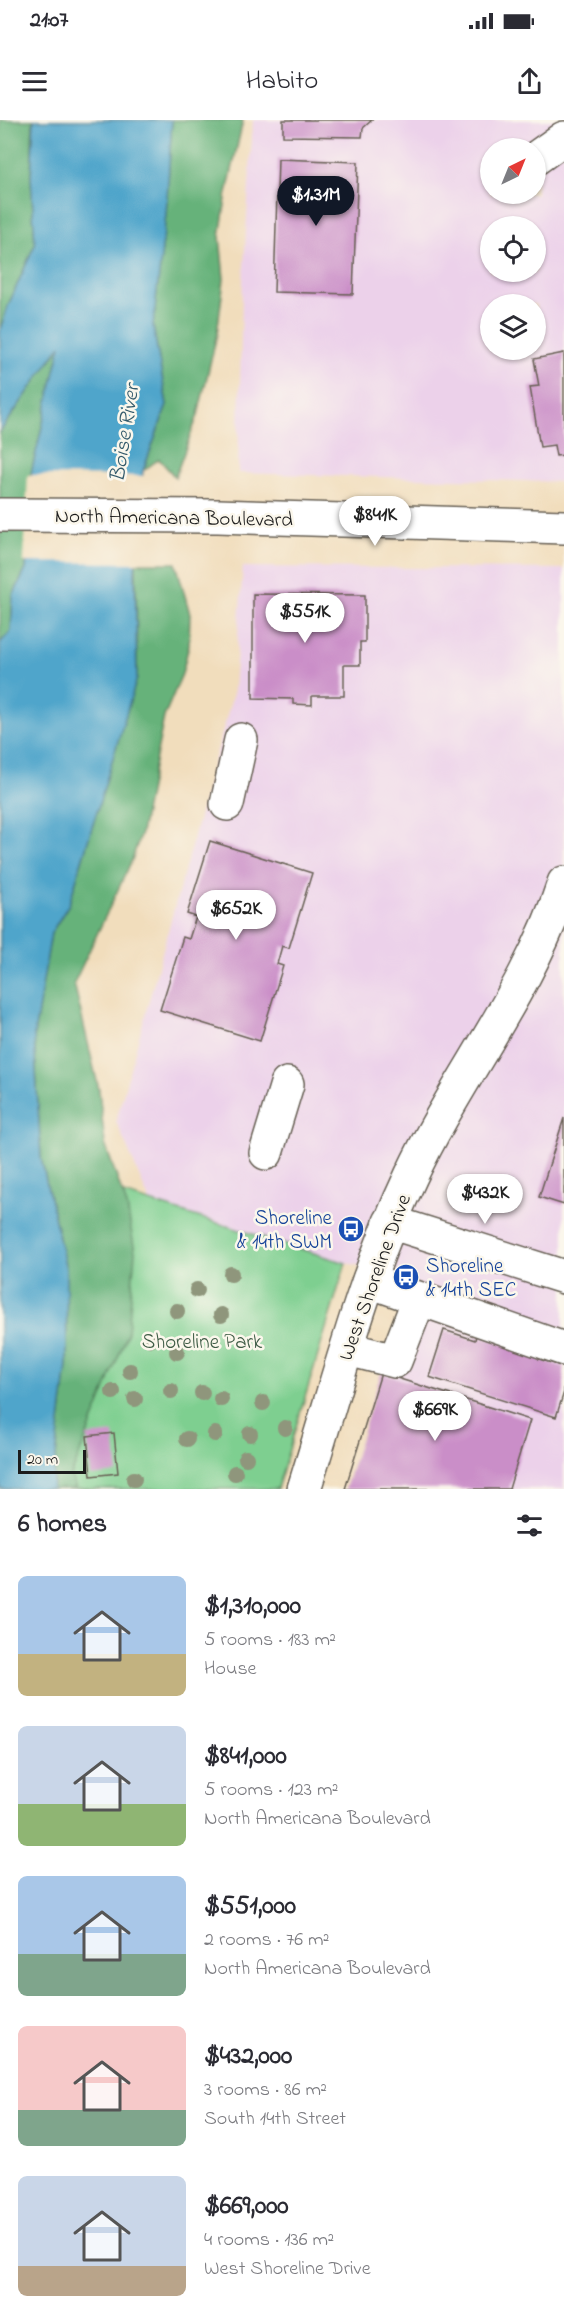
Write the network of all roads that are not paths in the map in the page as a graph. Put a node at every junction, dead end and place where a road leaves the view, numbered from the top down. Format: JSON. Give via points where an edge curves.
{"nodes":[{"id":1,"x":564,"y":138,"type":"edge"},
{"id":2,"x":546,"y":151,"type":"edge"},
{"id":3,"x":0,"y":515,"type":"edge"},
{"id":4,"x":564,"y":527,"type":"edge"},
{"id":5,"x":241,"y":740,"type":"dead end"},
{"id":6,"x":227,"y":804,"type":"dead end"},
{"id":7,"x":564,"y":883,"type":"edge"},
{"id":8,"x":287,"y":1084,"type":"dead end"},
{"id":9,"x":266,"y":1153,"type":"dead end"},
{"id":10,"x":390,"y":1222,"type":"junction"},
{"id":11,"x":564,"y":1277,"type":"edge"},
{"id":12,"x":369,"y":1281,"type":"junction"},
{"id":13,"x":419,"y":1299,"type":"junction"},
{"id":14,"x":348,"y":1349,"type":"junction"},
{"id":15,"x":564,"y":1349,"type":"edge"},
{"id":16,"x":304,"y":1489,"type":"edge"}],
"edges":[{"from":1,"to":2,"type":"street"},
{"from":3,"to":4,"type":"street","name":"North Americana Boulevard"},
{"from":5,"to":6,"type":"street"},
{"from":7,"to":10,"type":"street","name":"West Shoreline Drive","via":[[521,984],[435,1131]]},
{"from":8,"to":9,"type":"street"},
{"from":10,"to":11,"type":"street"},
{"from":10,"to":12,"type":"street","name":"West Shoreline Drive"},
{"from":12,"to":13,"type":"street"},
{"from":12,"to":14,"type":"street","name":"West Shoreline Drive"},
{"from":13,"to":14,"type":"street","via":[[395,1361]]},
{"from":13,"to":15,"type":"street"},
{"from":14,"to":16,"type":"street","name":"West Shoreline Drive"}]}
